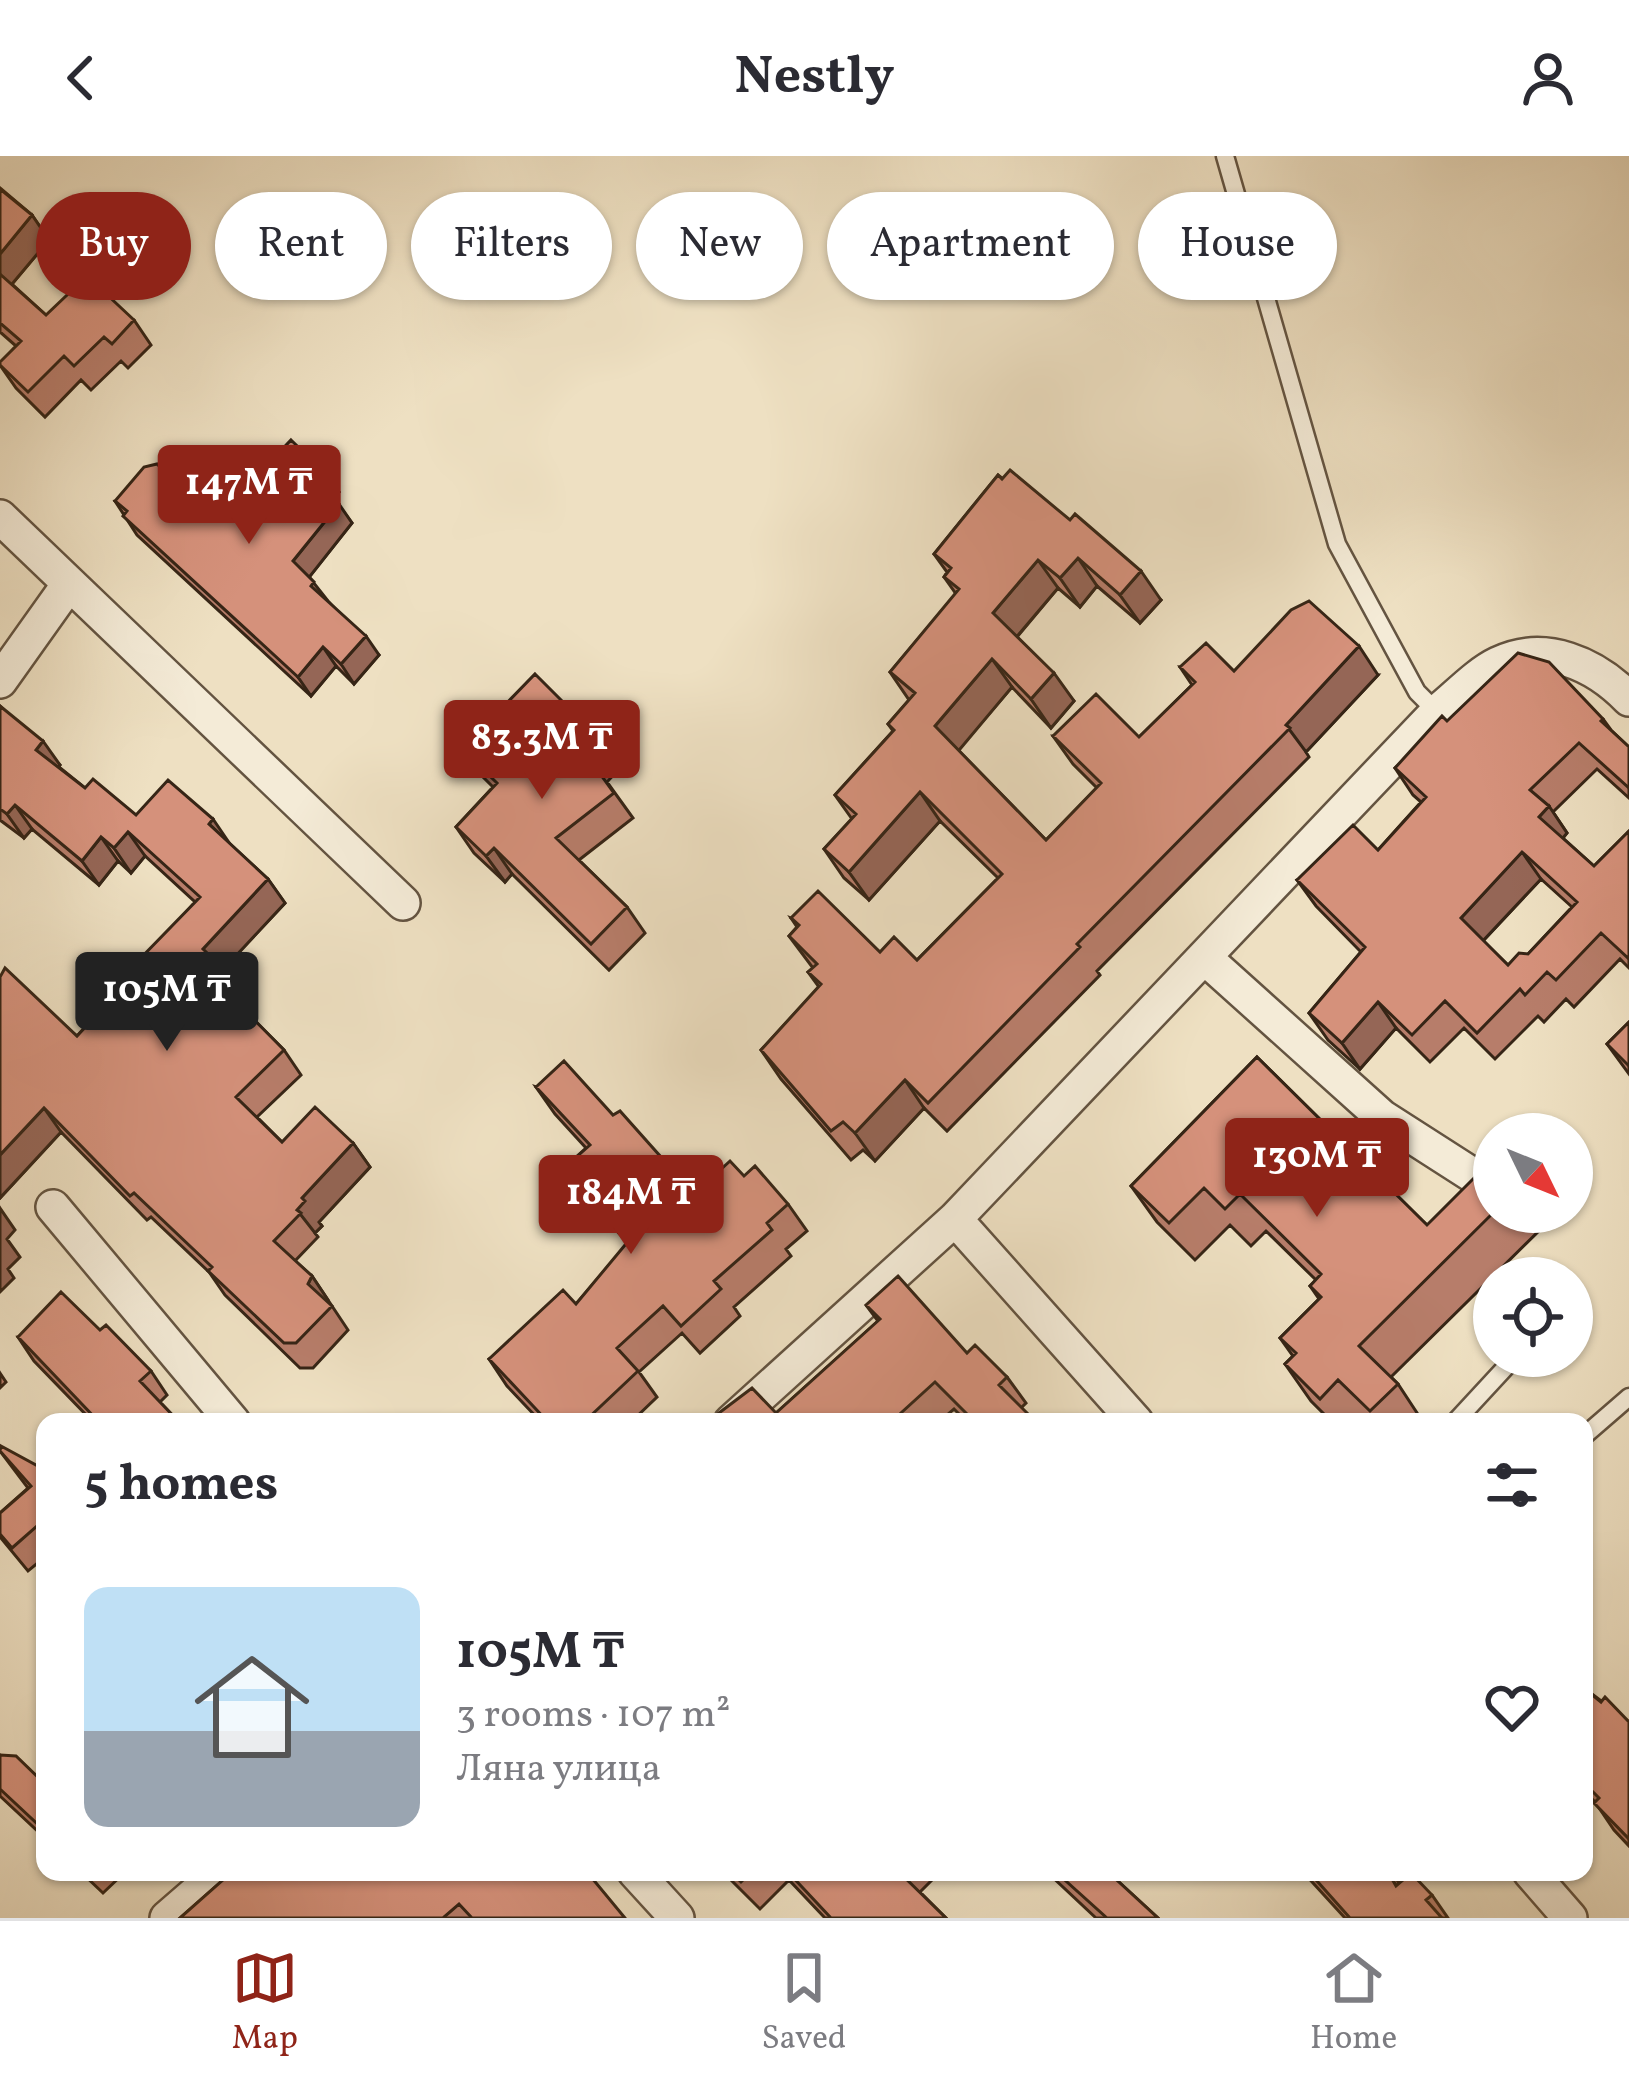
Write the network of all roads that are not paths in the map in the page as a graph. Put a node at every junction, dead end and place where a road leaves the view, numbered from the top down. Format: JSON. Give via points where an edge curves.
{"nodes":[{"id":1,"x":1225,"y":156,"type":"edge"},
{"id":2,"x":0,"y":517,"type":"edge"},
{"id":3,"x":69,"y":584,"type":"junction"},
{"id":4,"x":0,"y":681,"type":"edge"},
{"id":5,"x":1624,"y":686,"type":"edge"},
{"id":6,"x":1437,"y":712,"type":"junction"},
{"id":7,"x":404,"y":903,"type":"dead end"},
{"id":8,"x":1204,"y":957,"type":"junction"},
{"id":9,"x":1473,"y":1176,"type":"edge"},
{"id":10,"x":53,"y":1207,"type":"dead end"},
{"id":11,"x":955,"y":1219,"type":"junction"},
{"id":12,"x":1497,"y":1377,"type":"edge"},
{"id":13,"x":1629,"y":1397,"type":"edge"},
{"id":14,"x":225,"y":1413,"type":"edge"},
{"id":15,"x":741,"y":1413,"type":"edge"},
{"id":16,"x":1128,"y":1413,"type":"edge"},
{"id":17,"x":1463,"y":1413,"type":"edge"},
{"id":18,"x":1593,"y":1428,"type":"edge"},
{"id":19,"x":209,"y":1881,"type":"edge"},
{"id":20,"x":643,"y":1881,"type":"edge"},
{"id":21,"x":1538,"y":1881,"type":"edge"},
{"id":22,"x":166,"y":1918,"type":"edge"},
{"id":23,"x":677,"y":1918,"type":"edge"},
{"id":24,"x":1570,"y":1918,"type":"edge"}],
"edges":[{"from":1,"to":6,"type":"lane","via":[[1337,544],[1417,692]]},
{"from":2,"to":3,"type":"street"},
{"from":3,"to":4,"type":"street"},
{"from":3,"to":7,"type":"street"},
{"from":5,"to":6,"type":"street","via":[[1548,652],[1498,664]]},
{"from":6,"to":8,"type":"street"},
{"from":8,"to":9,"type":"street","via":[[1382,1117]]},
{"from":8,"to":11,"type":"street"},
{"from":10,"to":14,"type":"street"},
{"from":11,"to":15,"type":"street"},
{"from":11,"to":16,"type":"street"},
{"from":12,"to":17,"type":"lane"},
{"from":13,"to":18,"type":"lane"},
{"from":19,"to":22,"type":"street"},
{"from":20,"to":23,"type":"street"},
{"from":21,"to":24,"type":"street"}]}
